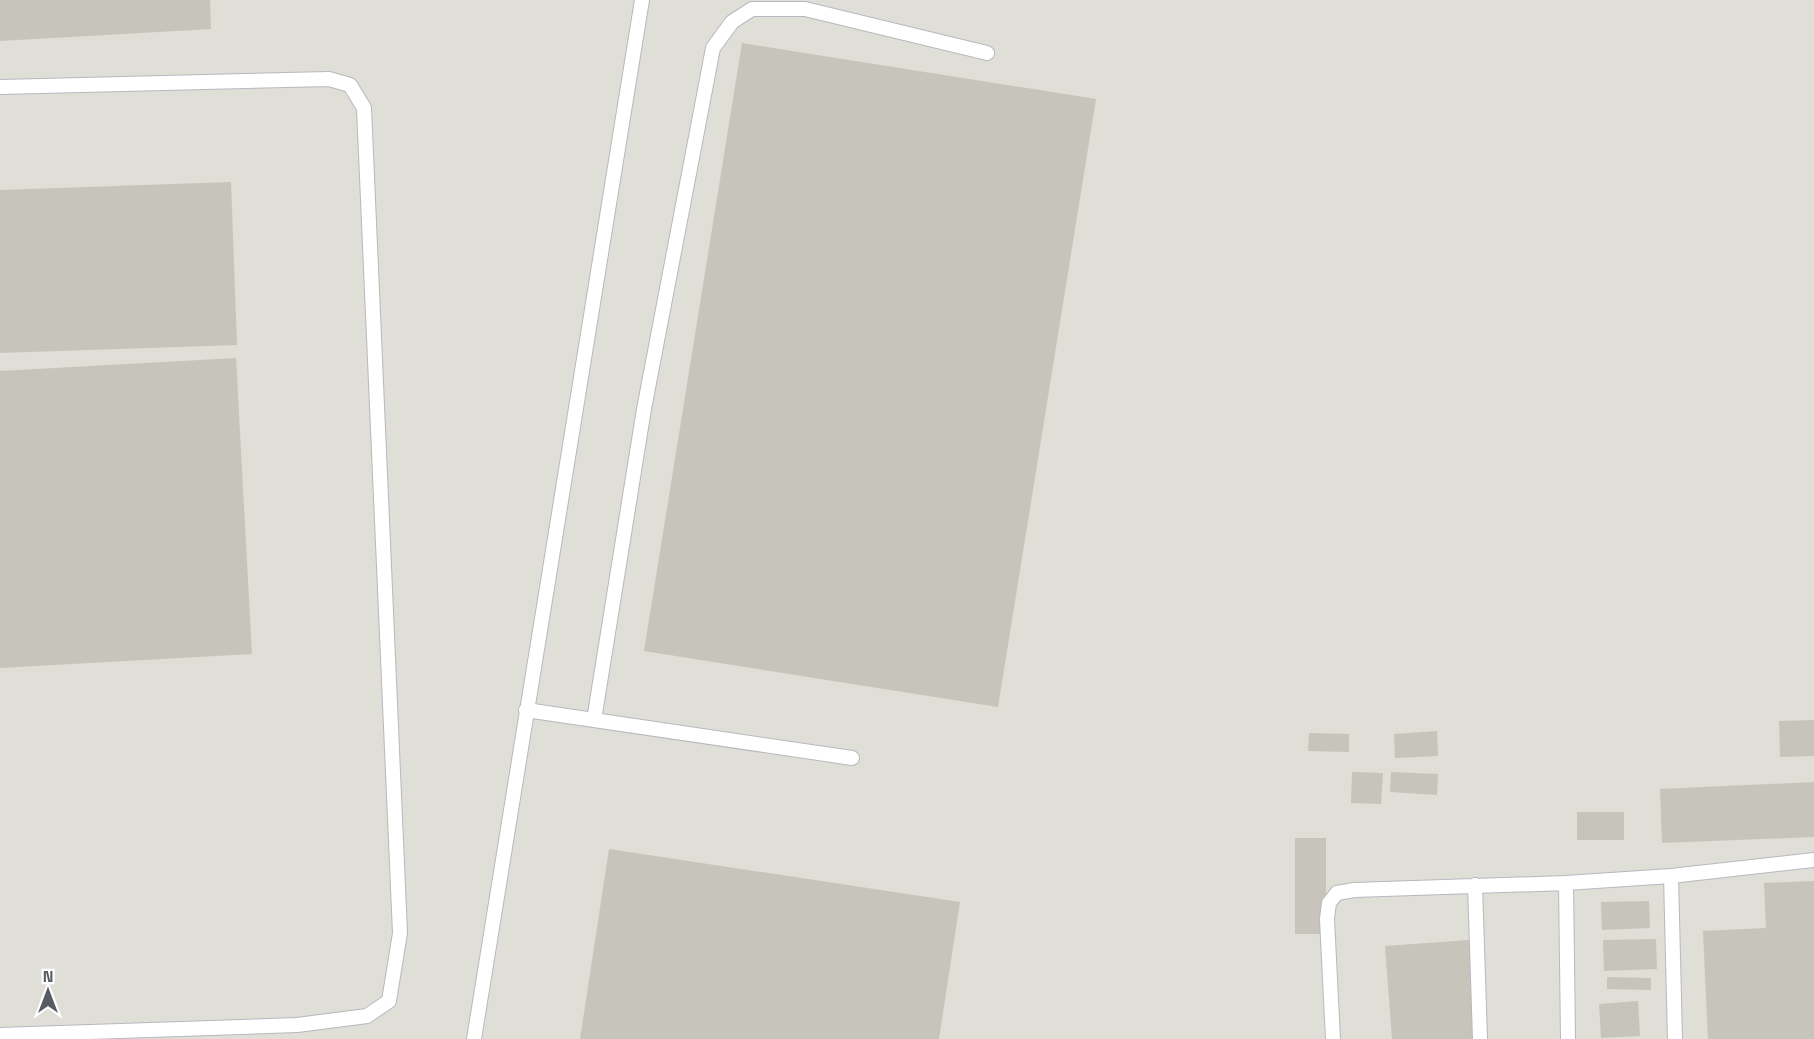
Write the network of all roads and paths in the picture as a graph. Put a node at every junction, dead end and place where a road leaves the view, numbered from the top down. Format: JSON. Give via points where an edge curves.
{"nodes":[{"id":1,"x":642,"y":0,"type":"edge"},
{"id":2,"x":987,"y":53,"type":"dead end"},
{"id":3,"x":0,"y":87,"type":"edge"},
{"id":4,"x":526,"y":710,"type":"junction"},
{"id":5,"x":594,"y":720,"type":"junction"},
{"id":6,"x":852,"y":758,"type":"dead end"},
{"id":7,"x":1814,"y":861,"type":"edge"},
{"id":8,"x":1671,"y":876,"type":"junction"},
{"id":9,"x":1566,"y":883,"type":"junction"},
{"id":10,"x":1475,"y":885,"type":"junction"},
{"id":11,"x":0,"y":1035,"type":"edge"},
{"id":12,"x":474,"y":1039,"type":"edge"},
{"id":13,"x":1333,"y":1039,"type":"edge"},
{"id":14,"x":1480,"y":1039,"type":"edge"},
{"id":15,"x":1568,"y":1039,"type":"edge"},
{"id":16,"x":1675,"y":1039,"type":"edge"}],
"edges":[{"from":1,"to":4,"type":"lane"},
{"from":2,"to":5,"type":"lane","via":[[805,9],[752,9],[732,22],[713,48],[644,410]]},
{"from":3,"to":11,"type":"lane","via":[[329,78],[350,85],[364,108],[400,933],[389,1001],[368,1016],[297,1024]]},
{"from":4,"to":5,"type":"lane"},
{"from":4,"to":12,"type":"lane"},
{"from":5,"to":6,"type":"lane"},
{"from":7,"to":8,"type":"lane"},
{"from":8,"to":9,"type":"lane"},
{"from":8,"to":16,"type":"lane"},
{"from":9,"to":10,"type":"lane"},
{"from":9,"to":15,"type":"lane"},
{"from":10,"to":13,"type":"lane","via":[[1337,893],[1329,903],[1327,919]]},
{"from":10,"to":14,"type":"lane"}]}
